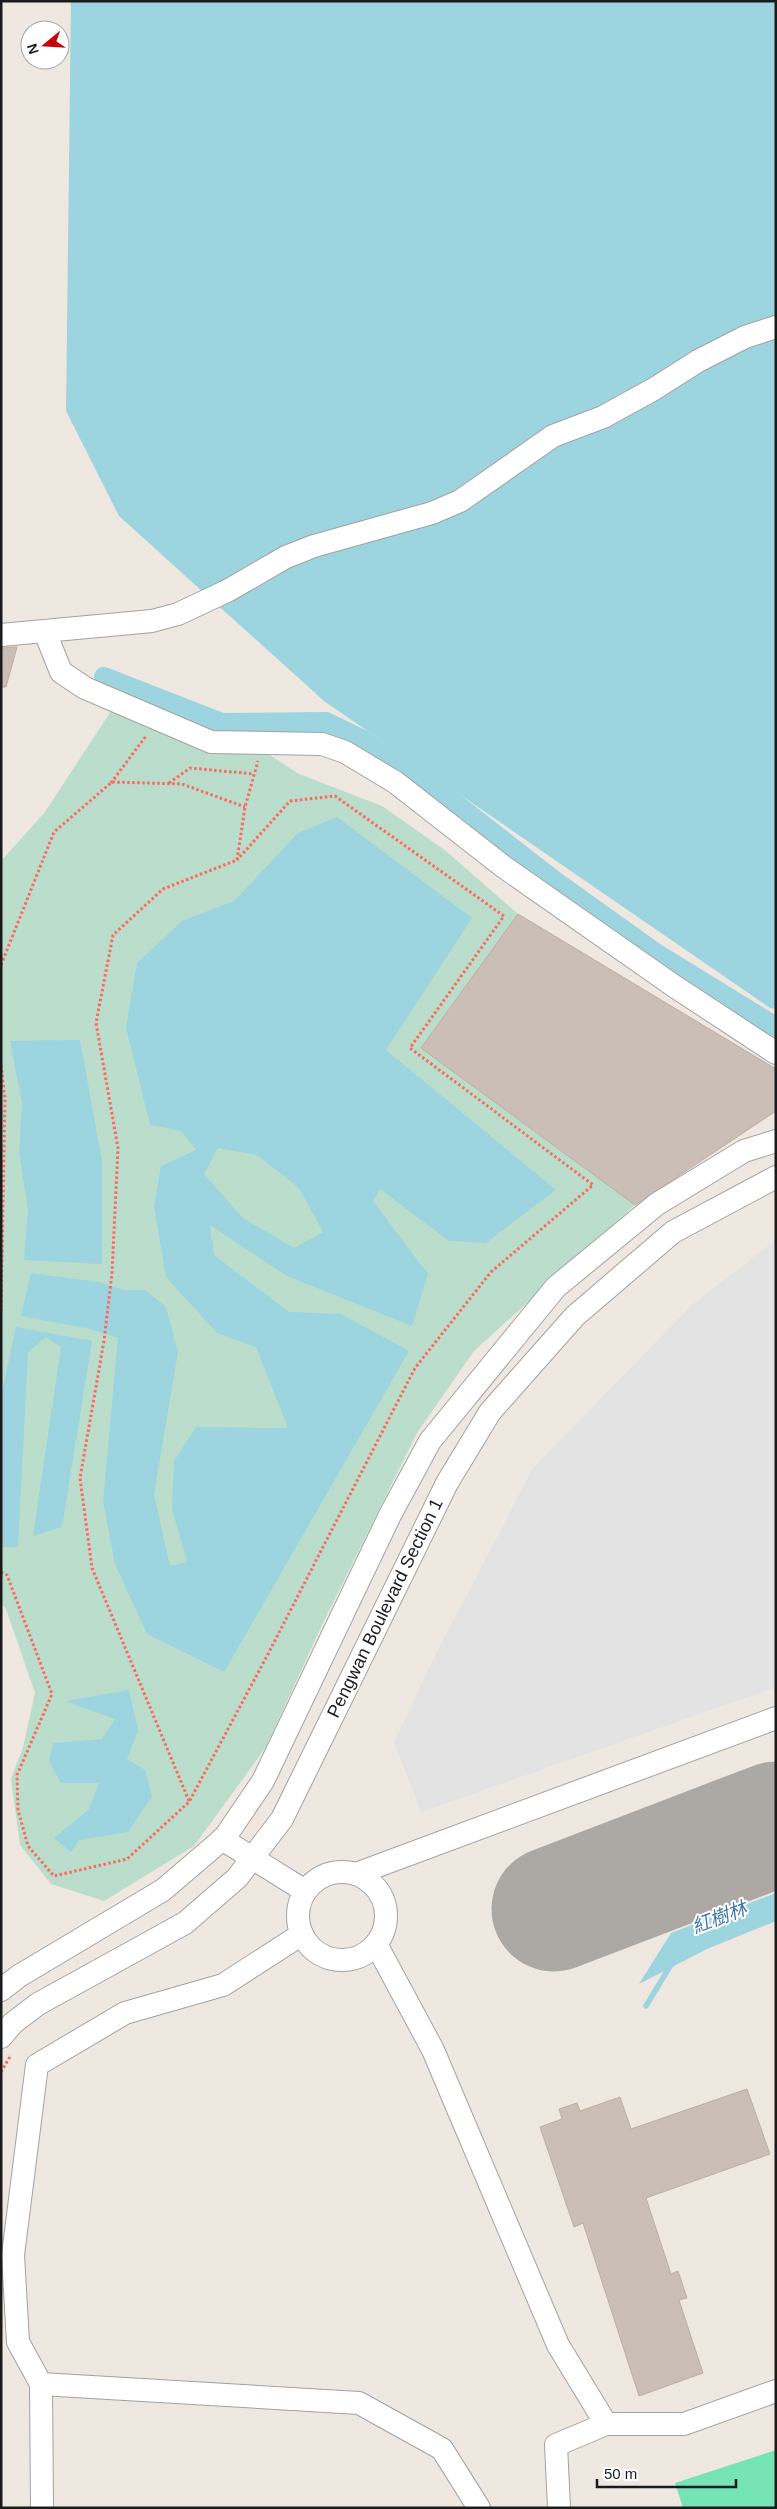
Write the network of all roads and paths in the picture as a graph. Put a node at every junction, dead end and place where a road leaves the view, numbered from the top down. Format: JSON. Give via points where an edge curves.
{"nodes":[{"id":1,"x":776,"y":327,"type":"edge"},
{"id":2,"x":45,"y":632,"type":"junction"},
{"id":3,"x":1,"y":635,"type":"edge"},
{"id":4,"x":158,"y":720,"type":"junction"},
{"id":5,"x":263,"y":744,"type":"junction"},
{"id":6,"x":254,"y":774,"type":"junction"},
{"id":7,"x":168,"y":783,"type":"junction"},
{"id":8,"x":110,"y":784,"type":"junction"},
{"id":9,"x":245,"y":807,"type":"junction"},
{"id":10,"x":237,"y":860,"type":"junction"},
{"id":11,"x":1,"y":965,"type":"edge"},
{"id":12,"x":776,"y":1053,"type":"edge"},
{"id":13,"x":1,"y":1065,"type":"edge"},
{"id":14,"x":776,"y":1140,"type":"edge"},
{"id":15,"x":776,"y":1177,"type":"edge"},
{"id":16,"x":1,"y":1311,"type":"edge"},
{"id":17,"x":1,"y":1572,"type":"edge"},
{"id":18,"x":776,"y":1718,"type":"edge"},
{"id":19,"x":189,"y":1802,"type":"junction"},
{"id":20,"x":222,"y":1840,"type":"junction"},
{"id":21,"x":252,"y":1859,"type":"junction"},
{"id":22,"x":356,"y":1874,"type":"junction"},
{"id":23,"x":305,"y":1891,"type":"junction"},
{"id":24,"x":302,"y":1934,"type":"junction"},
{"id":25,"x":376,"y":1944,"type":"junction"},
{"id":26,"x":1,"y":1990,"type":"edge"},
{"id":27,"x":1,"y":2037,"type":"edge"},
{"id":28,"x":41,"y":2384,"type":"junction"},
{"id":29,"x":776,"y":2391,"type":"edge"},
{"id":30,"x":606,"y":2424,"type":"junction"},
{"id":31,"x":42,"y":2508,"type":"edge"},
{"id":32,"x":479,"y":2508,"type":"edge"},
{"id":33,"x":560,"y":2508,"type":"edge"}],
"edges":[{"from":1,"to":2,"type":"street","via":[[744,337],[698,360],[603,417],[554,436],[529,451],[495,479],[446,507],[286,557],[227,591],[178,614],[152,622]]},
{"from":2,"to":3,"type":"street"},
{"from":2,"to":4,"type":"street","via":[[61,672],[85,688]]},
{"from":4,"to":5,"type":"street","via":[[211,742]]},
{"from":4,"to":8,"type":"path"},
{"from":5,"to":6,"type":"path"},
{"from":5,"to":12,"type":"street","via":[[322,744],[345,752],[395,782],[504,867]]},
{"from":6,"to":7,"type":"path","via":[[190,768]]},
{"from":6,"to":9,"type":"path"},
{"from":7,"to":8,"type":"path"},
{"from":7,"to":9,"type":"path","via":[[182,784]]},
{"from":8,"to":11,"type":"path","via":[[54,832]]},
{"from":9,"to":10,"type":"path"},
{"from":10,"to":19,"type":"path","via":[[163,889],[113,935],[96,1023],[118,1148],[112,1273],[104,1342],[80,1478],[92,1568]]},
{"from":10,"to":19,"type":"path","via":[[290,801],[335,796],[504,916],[410,1048],[593,1185],[491,1272],[415,1368]]},
{"from":13,"to":16,"type":"path","via":[[5,1099]]},
{"from":14,"to":20,"type":"street","name":"Pengwan Boulevard Section 1","via":[[744,1151],[657,1204],[556,1287],[430,1441],[390,1515],[263,1781]]},
{"from":15,"to":21,"type":"street","name":"Pengwan Boulevard Section 1","via":[[673,1232],[574,1316],[490,1412],[442,1491],[282,1819]]},
{"from":17,"to":19,"type":"path","via":[[7,1574],[52,1694],[17,1775],[18,1810],[28,1846],[54,1876],[127,1859]]},
{"from":18,"to":22,"type":"street"},
{"from":20,"to":21,"type":"street"},
{"from":20,"to":26,"type":"street","name":"Pengwan Boulevard Section 1","via":[[163,1890]]},
{"from":21,"to":23,"type":"street"},
{"from":21,"to":27,"type":"street","name":"Pengwan Boulevard Section 1","via":[[237,1878],[186,1922],[38,2004]]},
{"from":22,"to":23,"type":"street","via":[[328,1874]]},
{"from":22,"to":25,"type":"street","via":[[368,1880],[384,1904],[386,1918]]},
{"from":23,"to":24,"type":"street","via":[[299,1905],[298,1920]]},
{"from":24,"to":25,"type":"street","via":[[310,1946],[336,1960],[365,1954]]},
{"from":24,"to":28,"type":"street","via":[[223,1985],[125,2013],[37,2065],[13,2254],[18,2342]]},
{"from":25,"to":30,"type":"street","via":[[433,2050],[558,2344]]},
{"from":28,"to":31,"type":"street"},
{"from":28,"to":32,"type":"street","via":[[359,2403],[442,2449]]},
{"from":29,"to":30,"type":"street","via":[[684,2424]]},
{"from":30,"to":33,"type":"street","via":[[556,2445]]}]}
